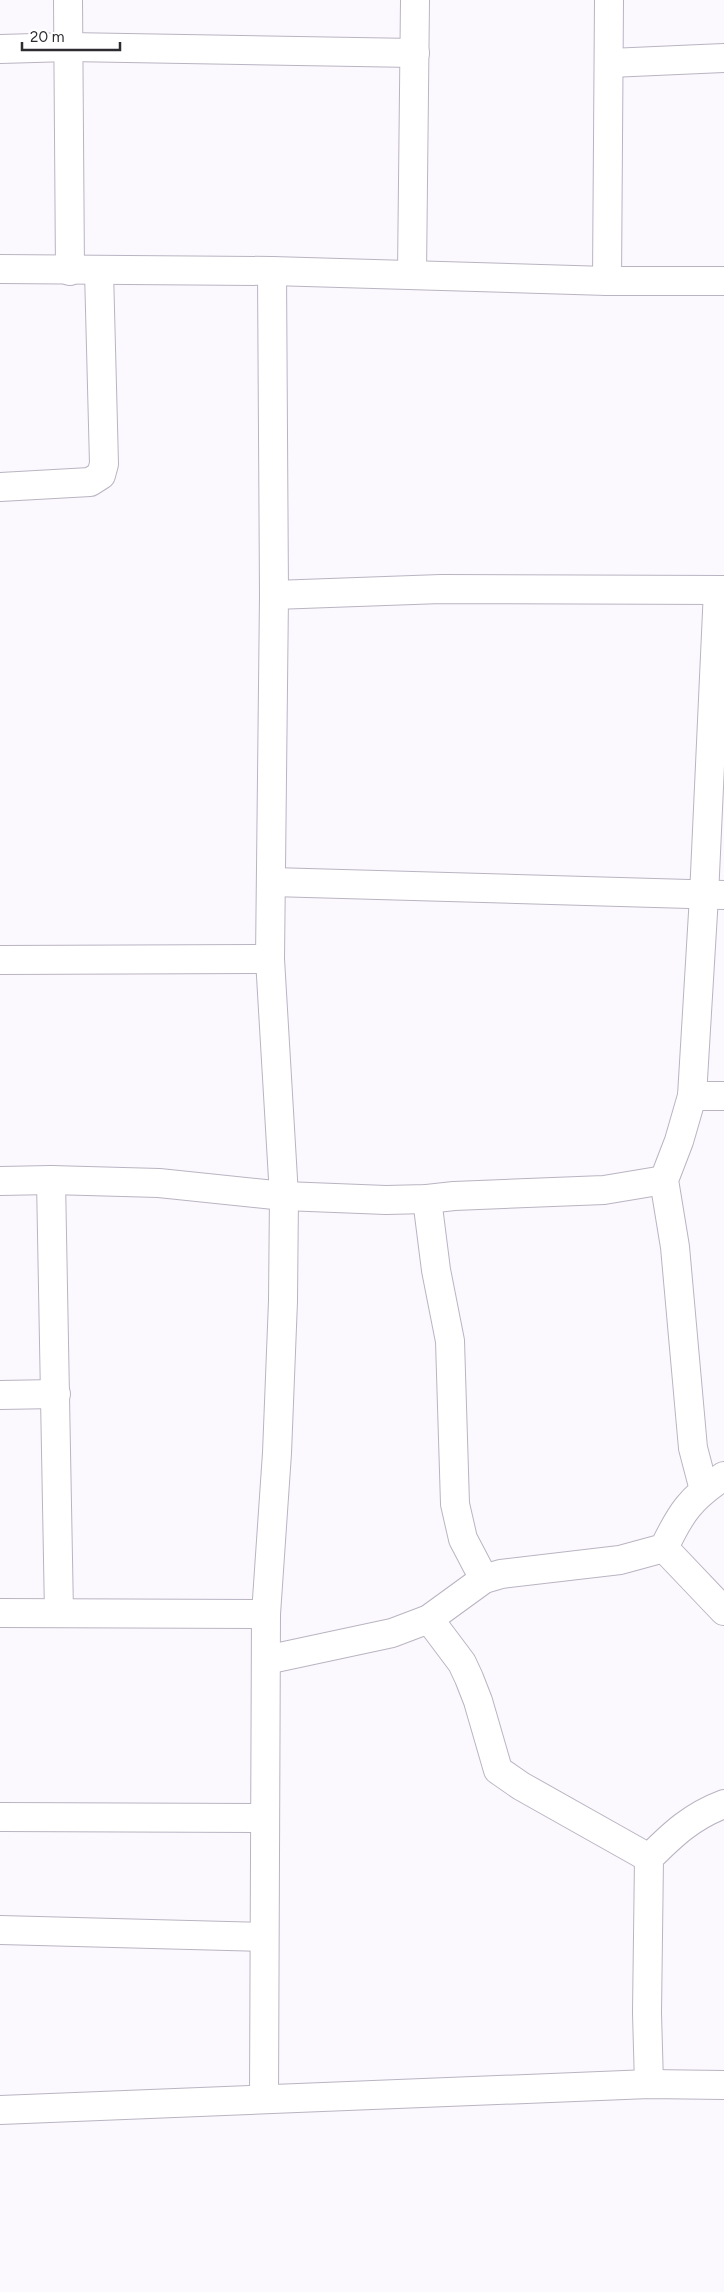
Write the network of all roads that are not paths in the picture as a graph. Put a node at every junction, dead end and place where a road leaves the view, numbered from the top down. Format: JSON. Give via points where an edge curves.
{"nodes":[{"id":1,"x":68,"y":0,"type":"edge"},
{"id":2,"x":415,"y":0,"type":"edge"},
{"id":3,"x":609,"y":0,"type":"edge"},
{"id":4,"x":69,"y":47,"type":"junction"},
{"id":5,"x":0,"y":49,"type":"edge"},
{"id":6,"x":414,"y":53,"type":"junction"},
{"id":7,"x":724,"y":58,"type":"edge"},
{"id":8,"x":610,"y":62,"type":"junction"},
{"id":9,"x":0,"y":269,"type":"edge"},
{"id":10,"x":70,"y":271,"type":"junction"},
{"id":11,"x":99,"y":271,"type":"junction"},
{"id":12,"x":272,"y":271,"type":"junction"},
{"id":13,"x":412,"y":274,"type":"junction"},
{"id":14,"x":607,"y":281,"type":"junction"},
{"id":15,"x":724,"y":281,"type":"edge"},
{"id":16,"x":0,"y":487,"type":"edge"},
{"id":17,"x":721,"y":590,"type":"edge"},
{"id":18,"x":274,"y":595,"type":"junction"},
{"id":19,"x":272,"y":882,"type":"junction"},
{"id":20,"x":714,"y":896,"type":"edge"},
{"id":21,"x":270,"y":959,"type":"junction"},
{"id":22,"x":0,"y":960,"type":"edge"},
{"id":23,"x":692,"y":1096,"type":"junction"},
{"id":24,"x":724,"y":1096,"type":"edge"},
{"id":25,"x":51,"y":1180,"type":"junction"},
{"id":26,"x":664,"y":1180,"type":"junction"},
{"id":27,"x":0,"y":1181,"type":"edge"},
{"id":28,"x":284,"y":1196,"type":"junction"},
{"id":29,"x":427,"y":1199,"type":"junction"},
{"id":30,"x":56,"y":1394,"type":"junction"},
{"id":31,"x":0,"y":1395,"type":"edge"},
{"id":32,"x":714,"y":1483,"type":"edge"},
{"id":33,"x":664,"y":1548,"type":"junction"},
{"id":34,"x":484,"y":1579,"type":"junction"},
{"id":35,"x":724,"y":1611,"type":"edge"},
{"id":36,"x":0,"y":1613,"type":"edge"},
{"id":37,"x":59,"y":1613,"type":"junction"},
{"id":38,"x":266,"y":1614,"type":"junction"},
{"id":39,"x":429,"y":1619,"type":"junction"},
{"id":40,"x":266,"y":1660,"type":"junction"},
{"id":41,"x":724,"y":1804,"type":"edge"},
{"id":42,"x":0,"y":1817,"type":"edge"},
{"id":43,"x":265,"y":1818,"type":"junction"},
{"id":44,"x":648,"y":1858,"type":"junction"},
{"id":45,"x":0,"y":1930,"type":"edge"},
{"id":46,"x":264,"y":1937,"type":"junction"},
{"id":47,"x":649,"y":2084,"type":"junction"},
{"id":48,"x":724,"y":2085,"type":"edge"},
{"id":49,"x":264,"y":2099,"type":"junction"},
{"id":50,"x":0,"y":2110,"type":"edge"}],
"edges":[{"from":1,"to":4,"type":"street"},
{"from":2,"to":6,"type":"street"},
{"from":3,"to":8,"type":"street"},
{"from":4,"to":5,"type":"street"},
{"from":4,"to":6,"type":"street"},
{"from":4,"to":10,"type":"street"},
{"from":6,"to":13,"type":"street"},
{"from":7,"to":8,"type":"street"},
{"from":8,"to":14,"type":"street"},
{"from":9,"to":10,"type":"street"},
{"from":10,"to":11,"type":"street"},
{"from":11,"to":12,"type":"street"},
{"from":11,"to":16,"type":"street","via":[[104,464],[101,475],[90,482]]},
{"from":12,"to":13,"type":"street"},
{"from":12,"to":18,"type":"street"},
{"from":13,"to":14,"type":"street"},
{"from":14,"to":15,"type":"street"},
{"from":17,"to":18,"type":"street","via":[[441,589]]},
{"from":17,"to":20,"type":"street"},
{"from":18,"to":19,"type":"street"},
{"from":19,"to":20,"type":"street"},
{"from":19,"to":21,"type":"street"},
{"from":20,"to":23,"type":"street"},
{"from":21,"to":22,"type":"street"},
{"from":21,"to":28,"type":"street"},
{"from":23,"to":24,"type":"street"},
{"from":23,"to":26,"type":"street"},
{"from":25,"to":27,"type":"street"},
{"from":25,"to":28,"type":"street","via":[[158,1184]]},
{"from":25,"to":30,"type":"street"},
{"from":26,"to":29,"type":"street","via":[[604,1190]]},
{"from":26,"to":32,"type":"street","via":[[675,1247],[693,1448]]},
{"from":28,"to":29,"type":"street"},
{"from":28,"to":38,"type":"street","via":[[277,1453]]},
{"from":29,"to":34,"type":"street","via":[[450,1341],[455,1504],[463,1539]]},
{"from":30,"to":31,"type":"street"},
{"from":30,"to":37,"type":"street"},
{"from":32,"to":33,"type":"street","via":[[685,1509]]},
{"from":33,"to":34,"type":"street","via":[[620,1560],[501,1574]]},
{"from":33,"to":35,"type":"street"},
{"from":34,"to":39,"type":"street"},
{"from":36,"to":37,"type":"street"},
{"from":37,"to":38,"type":"street"},
{"from":38,"to":40,"type":"street"},
{"from":39,"to":40,"type":"street","via":[[392,1633]]},
{"from":39,"to":44,"type":"street","via":[[469,1678],[498,1770]]},
{"from":40,"to":43,"type":"street"},
{"from":41,"to":44,"type":"street","via":[[678,1829]]},
{"from":42,"to":43,"type":"street"},
{"from":43,"to":46,"type":"street"},
{"from":44,"to":47,"type":"street"},
{"from":45,"to":46,"type":"street"},
{"from":46,"to":49,"type":"street"},
{"from":47,"to":48,"type":"street"},
{"from":47,"to":49,"type":"street"},
{"from":49,"to":50,"type":"street"}]}
